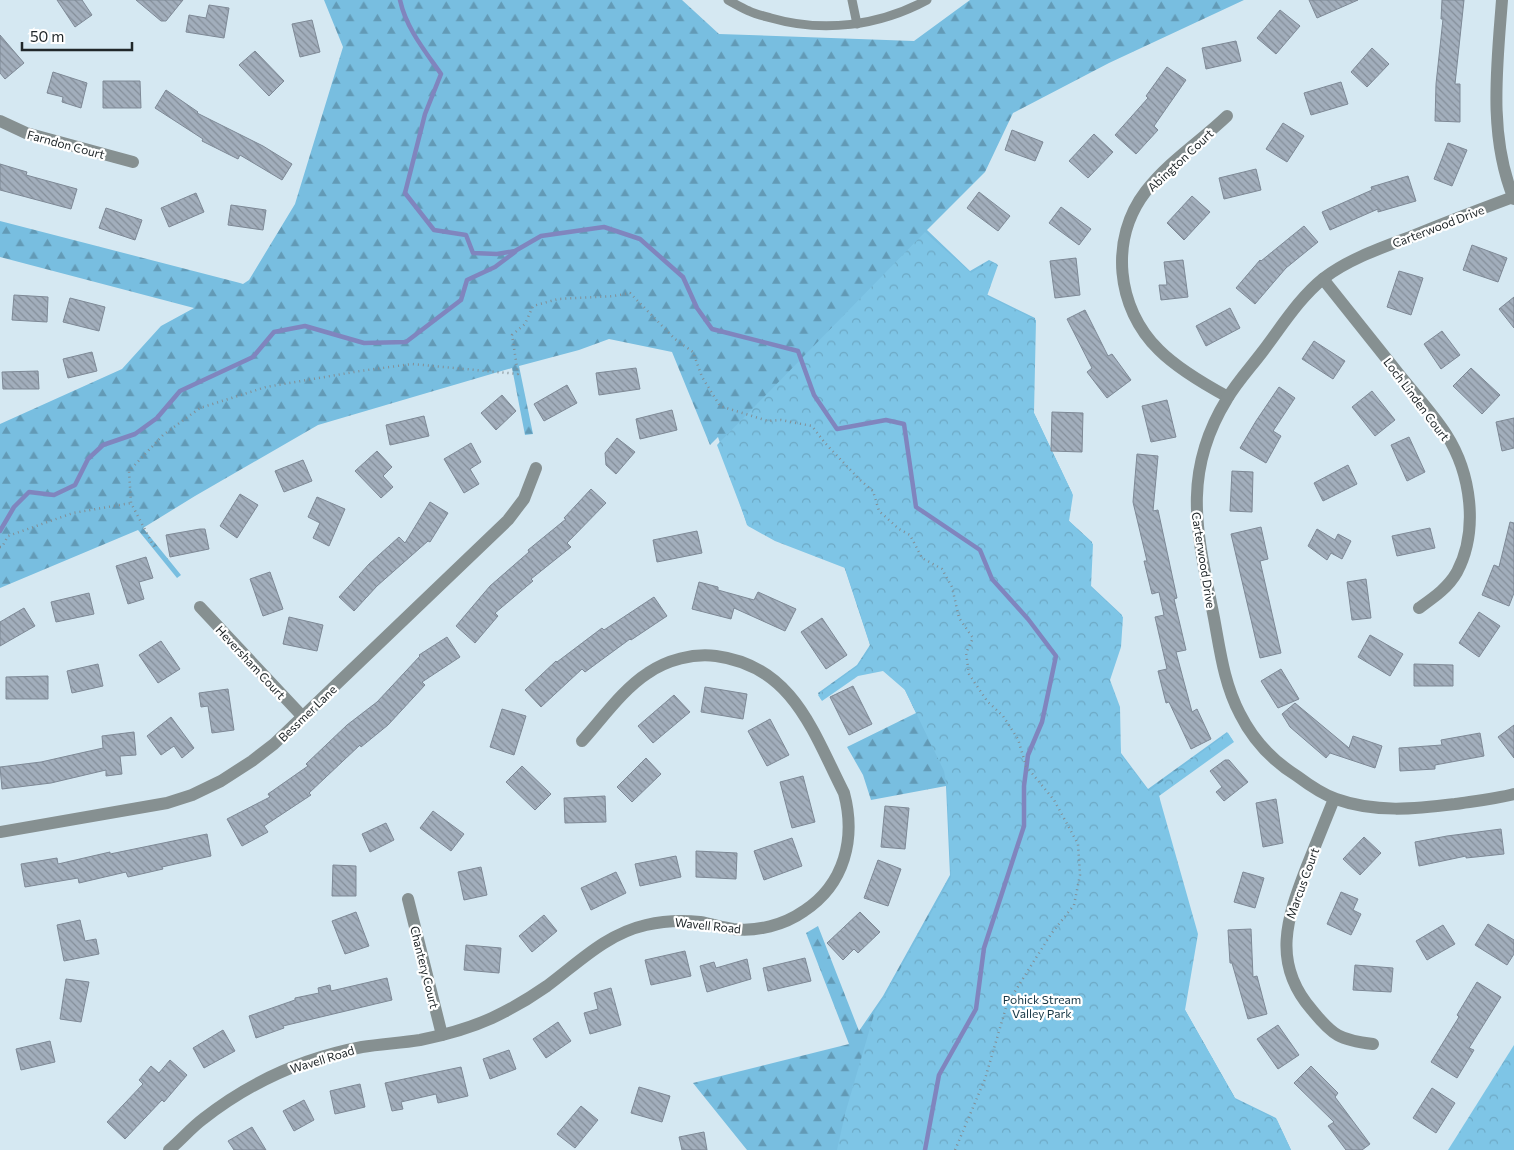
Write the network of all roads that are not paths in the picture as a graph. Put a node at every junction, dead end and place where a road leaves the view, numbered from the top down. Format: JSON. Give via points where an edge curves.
{"nodes":[{"id":1,"x":728,"y":0,"type":"edge"},
{"id":2,"x":852,"y":0,"type":"edge"},
{"id":3,"x":927,"y":0,"type":"edge"},
{"id":4,"x":1502,"y":0,"type":"edge"},
{"id":5,"x":857,"y":24,"type":"junction"},
{"id":6,"x":1227,"y":116,"type":"dead end"},
{"id":7,"x":0,"y":122,"type":"edge"},
{"id":8,"x":133,"y":162,"type":"dead end"},
{"id":9,"x":1513,"y":198,"type":"edge"},
{"id":10,"x":1323,"y":279,"type":"junction"},
{"id":11,"x":1228,"y":398,"type":"junction"},
{"id":12,"x":536,"y":468,"type":"dead end"},
{"id":13,"x":200,"y":607,"type":"dead end"},
{"id":14,"x":1419,"y":608,"type":"dead end"},
{"id":15,"x":303,"y":717,"type":"junction"},
{"id":16,"x":582,"y":741,"type":"dead end"},
{"id":17,"x":1514,"y":794,"type":"edge"},
{"id":18,"x":1334,"y":798,"type":"junction"},
{"id":19,"x":0,"y":832,"type":"edge"},
{"id":20,"x":408,"y":899,"type":"dead end"},
{"id":21,"x":442,"y":1035,"type":"junction"},
{"id":22,"x":1373,"y":1044,"type":"dead end"},
{"id":23,"x":169,"y":1150,"type":"edge"}],
"edges":[{"from":1,"to":5,"type":"lane","via":[[749,12],[790,23],[830,27]]},
{"from":2,"to":5,"type":"lane"},
{"from":3,"to":5,"type":"lane","via":[[906,12]]},
{"from":4,"to":9,"type":"street","via":[[1495,104],[1499,140]]},
{"from":6,"to":11,"type":"street","name":"Abington Court","via":[[1157,178],[1140,200],[1126,231],[1121,268],[1125,294],[1146,336],[1173,362]]},
{"from":7,"to":8,"type":"street","name":"Farndon Court","via":[[26,133]]},
{"from":9,"to":10,"type":"street","name":"Carterwood Drive","via":[[1351,261]]},
{"from":10,"to":11,"type":"street","name":"Carterwood Drive","via":[[1300,300]]},
{"from":10,"to":14,"type":"street","name":"Loch Linden Court","via":[[1445,434],[1462,468],[1470,516],[1465,550],[1450,582]]},
{"from":11,"to":18,"type":"street","name":"Carterwood Drive","via":[[1202,453],[1196,505],[1198,535],[1226,678],[1240,715],[1263,748],[1286,769]]},
{"from":12,"to":15,"type":"street","name":"Bessmer Lane","via":[[524,499],[508,520]]},
{"from":13,"to":15,"type":"street","name":"Heversham Court"},
{"from":15,"to":19,"type":"street","name":"Bessmer Lane","via":[[252,761],[221,782],[192,795],[147,808]]},
{"from":16,"to":21,"type":"street","name":"Wavell Road","via":[[633,684],[664,664],[709,655],[755,666],[777,681],[798,704],[844,793],[848,808],[848,840],[836,877],[811,907],[786,922],[768,927],[734,929],[701,922],[674,921],[633,928],[598,946],[546,987],[512,1008],[474,1026]]},
{"from":17,"to":18,"type":"street","name":"Carterwood Drive","via":[[1403,810]]},
{"from":18,"to":22,"type":"street","name":"Marcus Court","via":[[1294,902],[1288,924],[1288,957],[1292,977],[1303,1000],[1325,1026],[1351,1042]]},
{"from":20,"to":21,"type":"street","name":"Chantery Court"},
{"from":21,"to":23,"type":"street","name":"Wavell Road","via":[[332,1053],[299,1064],[230,1098]]}]}
